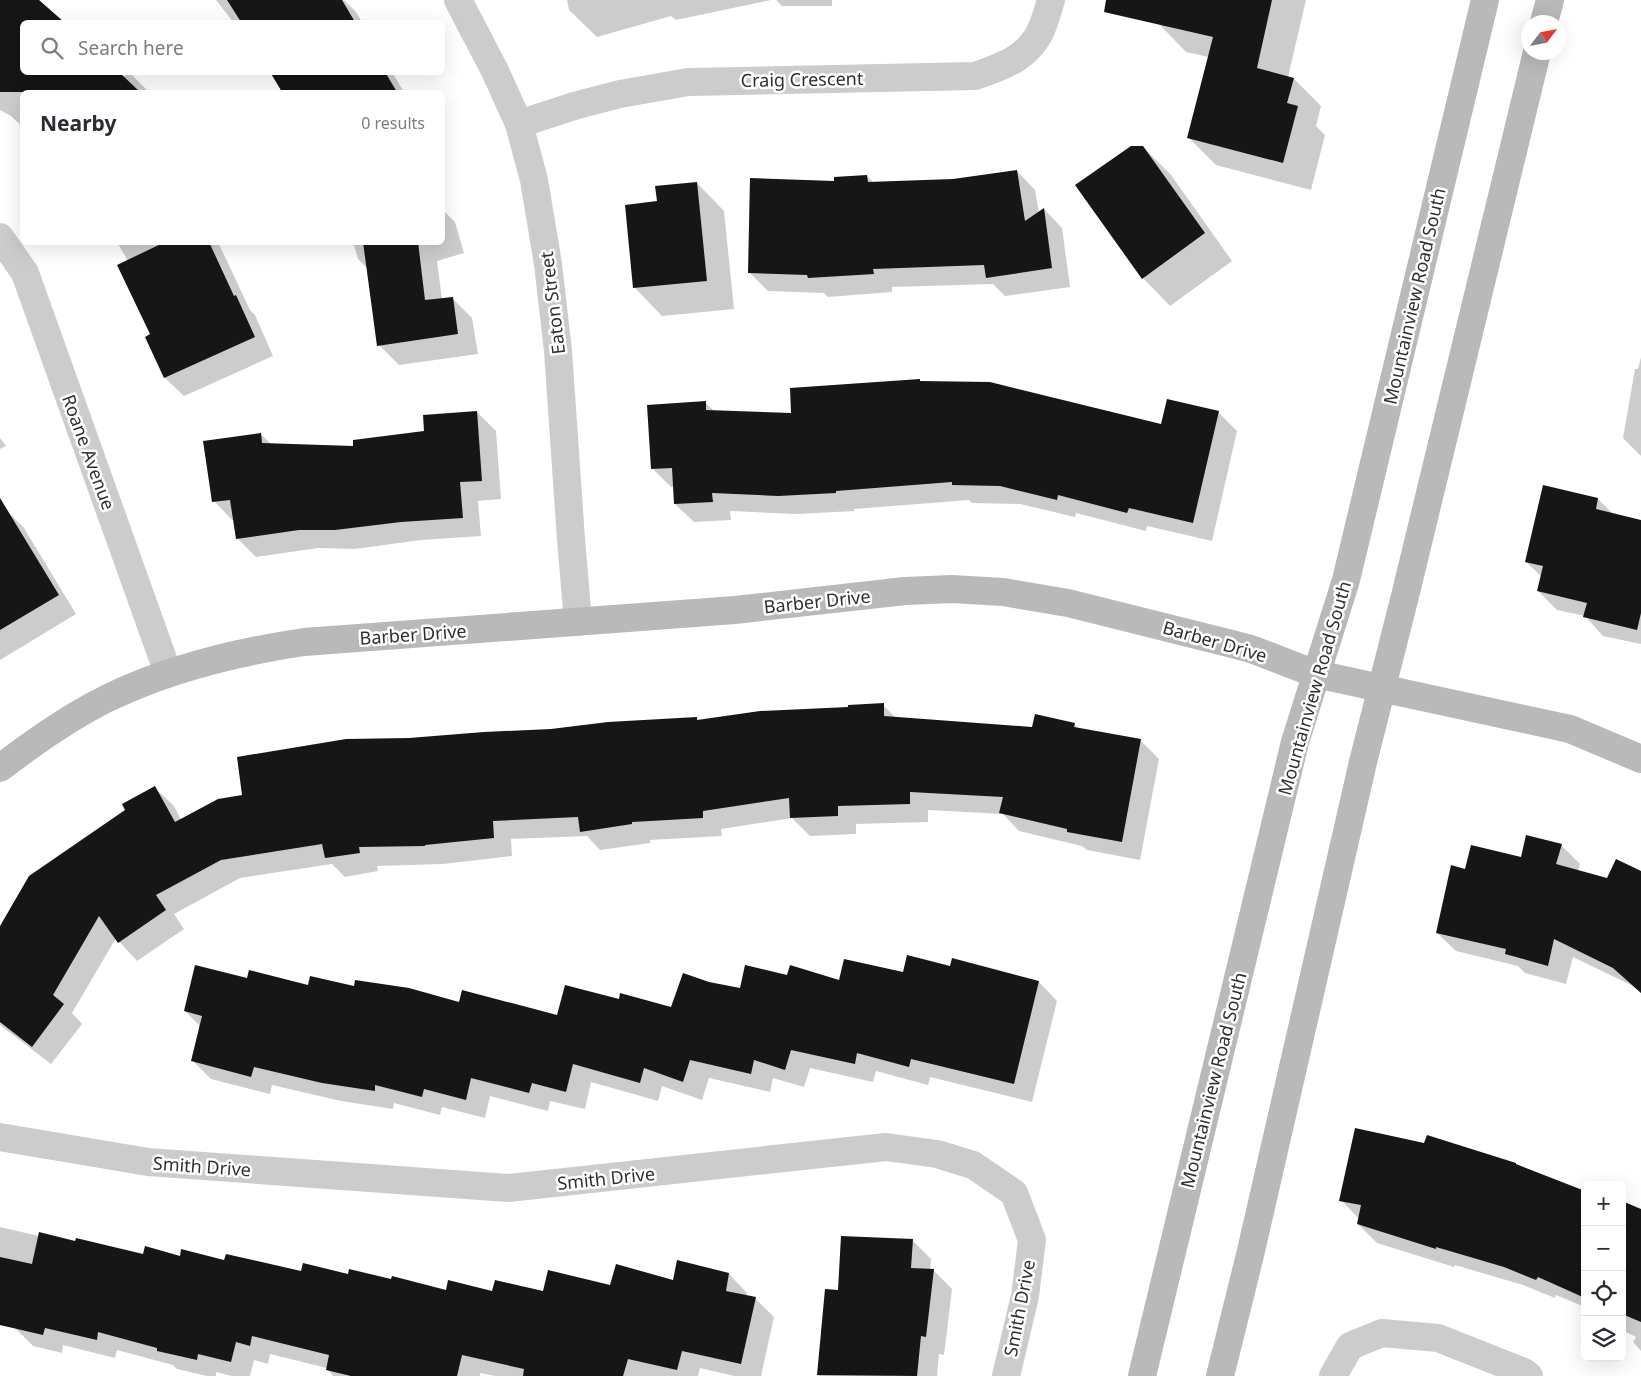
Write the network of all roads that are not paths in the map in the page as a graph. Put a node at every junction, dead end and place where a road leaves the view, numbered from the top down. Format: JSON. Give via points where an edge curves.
{"nodes":[{"id":1,"x":458,"y":0,"type":"edge"},
{"id":2,"x":1051,"y":0,"type":"edge"},
{"id":3,"x":1485,"y":0,"type":"edge"},
{"id":4,"x":1550,"y":0,"type":"edge"},
{"id":5,"x":1546,"y":15,"type":"edge"},
{"id":6,"x":1535,"y":60,"type":"edge"},
{"id":7,"x":519,"y":124,"type":"junction"},
{"id":8,"x":0,"y":237,"type":"edge"},
{"id":9,"x":578,"y":622,"type":"junction"},
{"id":10,"x":168,"y":673,"type":"junction"},
{"id":11,"x":1316,"y":674,"type":"junction"},
{"id":12,"x":1381,"y":689,"type":"junction"},
{"id":13,"x":1641,"y":759,"type":"edge"},
{"id":14,"x":0,"y":768,"type":"edge"},
{"id":15,"x":0,"y":1137,"type":"edge"},
{"id":16,"x":1006,"y":1376,"type":"edge"},
{"id":17,"x":1142,"y":1376,"type":"edge"},
{"id":18,"x":1220,"y":1376,"type":"edge"},
{"id":19,"x":1333,"y":1376,"type":"edge"},
{"id":20,"x":1529,"y":1376,"type":"edge"}],
"edges":[{"from":1,"to":7,"type":"street","name":"Eaton Street"},
{"from":2,"to":7,"type":"street","name":"Craig Crescent","via":[[1041,31],[1026,53],[1002,67],[975,76],[688,82],[620,94]]},
{"from":3,"to":11,"type":"main road","name":"Mountainview Road South","via":[[1346,580]]},
{"from":4,"to":5,"type":"main road"},
{"from":6,"to":12,"type":"main road"},
{"from":7,"to":9,"type":"street","name":"Eaton Street","via":[[534,180],[548,264],[558,351]]},
{"from":8,"to":10,"type":"street","name":"Roane Avenue","via":[[25,273]]},
{"from":9,"to":10,"type":"main road","name":"Barber Drive","via":[[304,642],[234,654]]},
{"from":9,"to":11,"type":"main road","name":"Barber Drive","via":[[735,610],[905,591],[1003,592],[1068,604],[1232,644]]},
{"from":10,"to":14,"type":"main road","name":"Barber Drive","via":[[108,698],[76,716]]},
{"from":11,"to":12,"type":"main road","name":"Barber Drive"},
{"from":11,"to":17,"type":"main road","name":"Mountainview Road South","via":[[1295,742]]},
{"from":12,"to":13,"type":"main road","name":"Barber Drive","via":[[1570,730]]},
{"from":12,"to":18,"type":"main road"},
{"from":15,"to":16,"type":"street","name":"Smith Drive","via":[[148,1162],[508,1188],[886,1147],[937,1154],[973,1166],[1014,1194],[1032,1240],[1025,1296]]},
{"from":19,"to":20,"type":"street","via":[[1350,1346],[1382,1333],[1438,1338]]}]}
